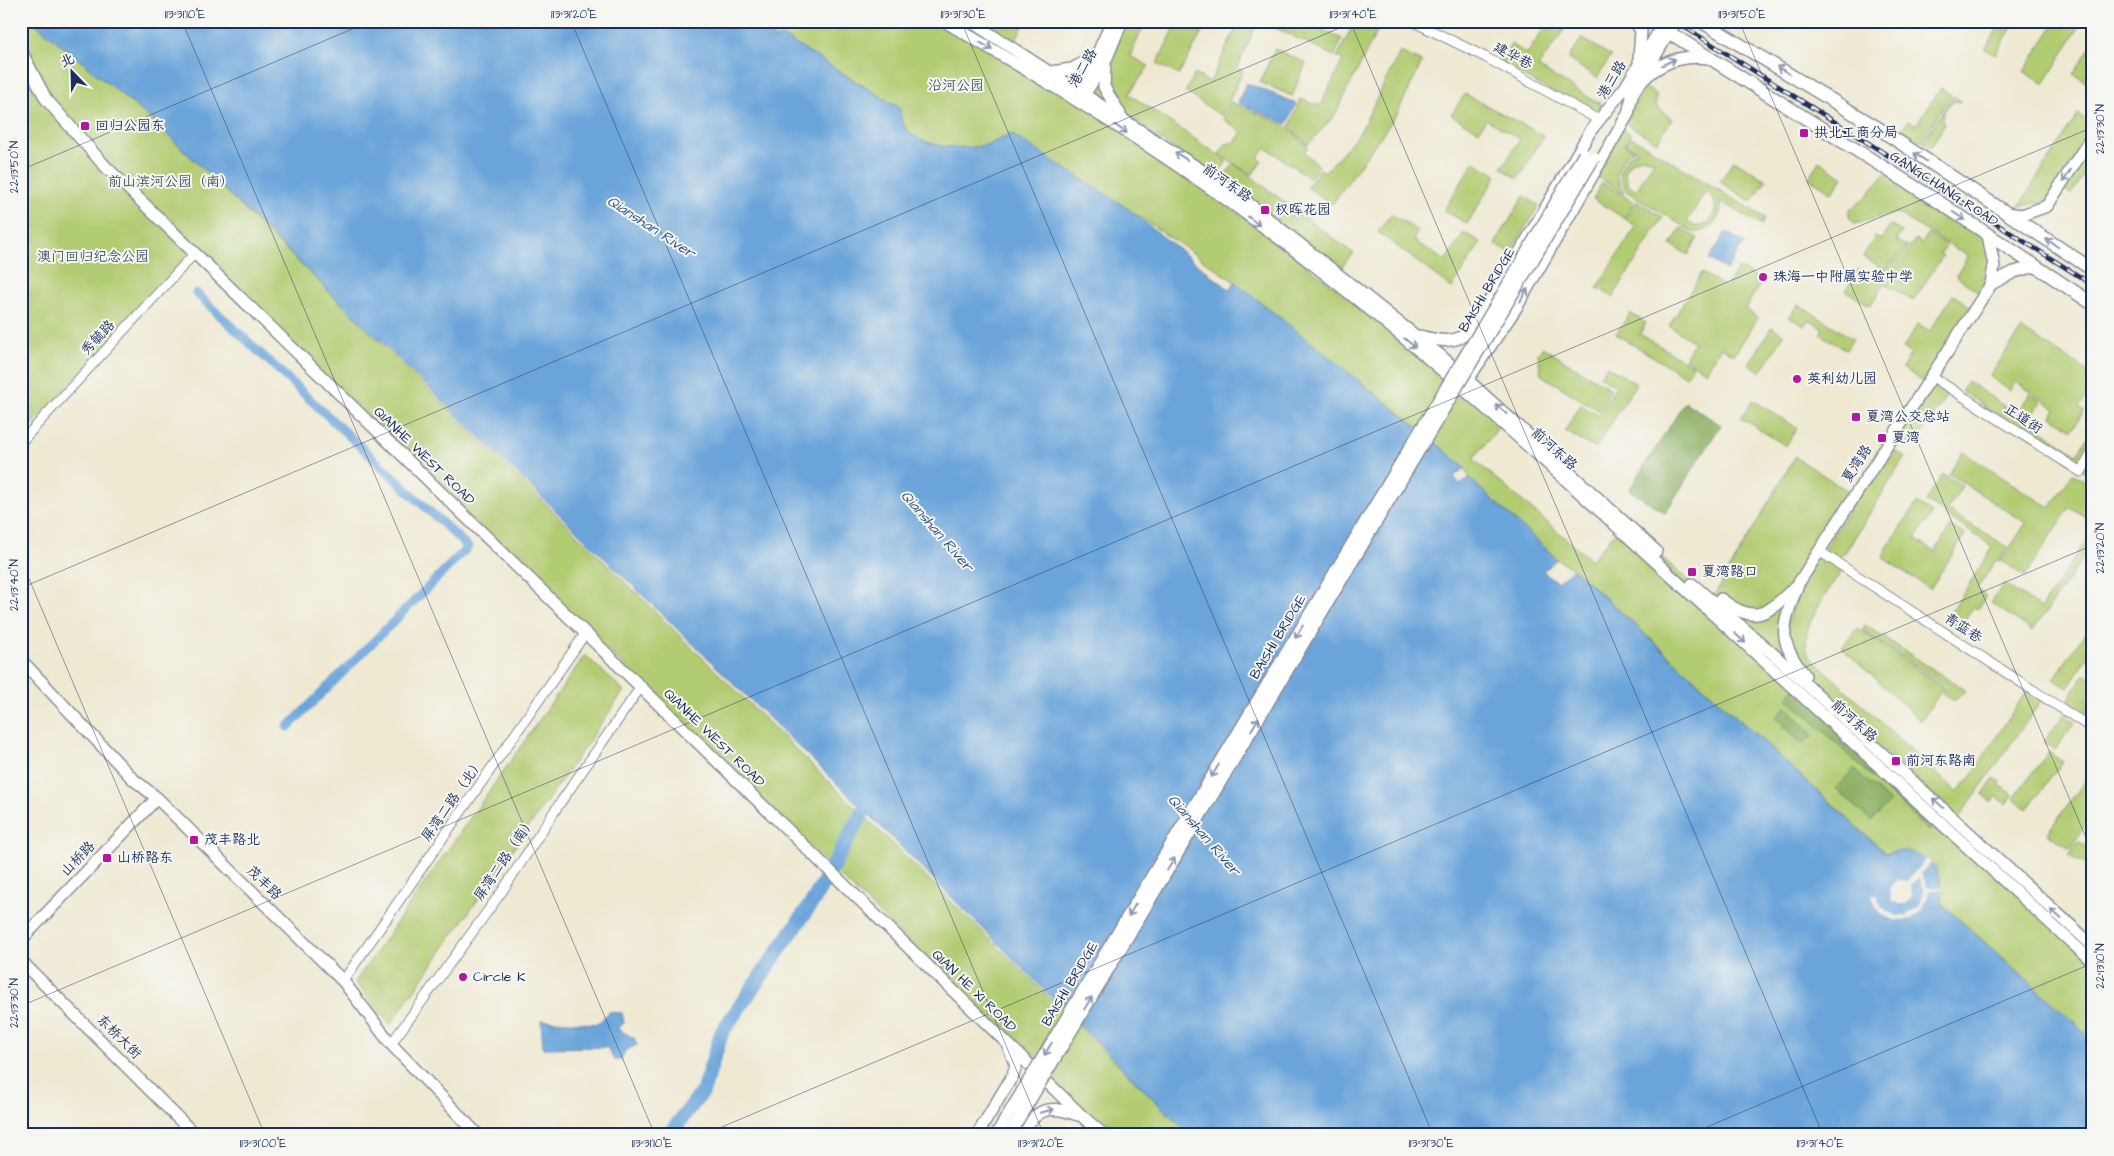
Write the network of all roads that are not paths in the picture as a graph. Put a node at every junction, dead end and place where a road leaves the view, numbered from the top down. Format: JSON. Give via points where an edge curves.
{"nodes":[{"id":1,"x":944,"y":21,"type":"edge"},
{"id":2,"x":970,"y":21,"type":"edge"},
{"id":3,"x":1112,"y":21,"type":"edge"},
{"id":4,"x":1122,"y":21,"type":"edge"},
{"id":5,"x":1412,"y":21,"type":"edge"},
{"id":6,"x":1635,"y":21,"type":"edge"},
{"id":7,"x":1676,"y":21,"type":"edge"},
{"id":8,"x":1701,"y":21,"type":"edge"},
{"id":9,"x":1661,"y":26,"type":"edge"},
{"id":10,"x":21,"y":51,"type":"edge"},
{"id":11,"x":1102,"y":57,"type":"junction"},
{"id":12,"x":1711,"y":59,"type":"junction"},
{"id":13,"x":1638,"y":65,"type":"junction"},
{"id":14,"x":1051,"y":72,"type":"junction"},
{"id":15,"x":1631,"y":87,"type":"junction"},
{"id":16,"x":1079,"y":95,"type":"junction"},
{"id":17,"x":1124,"y":119,"type":"junction"},
{"id":18,"x":1598,"y":120,"type":"junction"},
{"id":19,"x":2093,"y":134,"type":"edge"},
{"id":20,"x":1589,"y":156,"type":"junction"},
{"id":21,"x":2004,"y":212,"type":"junction"},
{"id":22,"x":1988,"y":235,"type":"junction"},
{"id":23,"x":195,"y":253,"type":"junction"},
{"id":24,"x":2036,"y":266,"type":"junction"},
{"id":25,"x":2093,"y":270,"type":"edge"},
{"id":26,"x":1991,"y":284,"type":"junction"},
{"id":27,"x":2093,"y":304,"type":"edge"},
{"id":28,"x":1414,"y":334,"type":"junction"},
{"id":29,"x":1931,"y":376,"type":"junction"},
{"id":30,"x":1468,"y":379,"type":"junction"},
{"id":31,"x":21,"y":442,"type":"edge"},
{"id":32,"x":2093,"y":451,"type":"edge"},
{"id":33,"x":1819,"y":551,"type":"junction"},
{"id":34,"x":1798,"y":584,"type":"junction"},
{"id":35,"x":1693,"y":585,"type":"junction"},
{"id":36,"x":584,"y":634,"type":"junction"},
{"id":37,"x":21,"y":660,"type":"edge"},
{"id":38,"x":640,"y":688,"type":"junction"},
{"id":39,"x":1818,"y":695,"type":"junction"},
{"id":40,"x":2093,"y":729,"type":"edge"},
{"id":41,"x":157,"y":798,"type":"junction"},
{"id":42,"x":825,"y":867,"type":"joint"},
{"id":43,"x":21,"y":940,"type":"edge"},
{"id":44,"x":2093,"y":946,"type":"edge"},
{"id":45,"x":21,"y":961,"type":"edge"},
{"id":46,"x":2093,"y":962,"type":"edge"},
{"id":47,"x":343,"y":981,"type":"junction"},
{"id":48,"x":391,"y":1044,"type":"junction"},
{"id":49,"x":1007,"y":1044,"type":"junction"},
{"id":50,"x":995,"y":1104,"type":"junction"},
{"id":51,"x":1083,"y":1117,"type":"junction"},
{"id":52,"x":1023,"y":1131,"type":"edge"},
{"id":53,"x":196,"y":1135,"type":"edge"},
{"id":54,"x":478,"y":1135,"type":"edge"},
{"id":55,"x":976,"y":1135,"type":"edge"},
{"id":56,"x":996,"y":1135,"type":"edge"},
{"id":57,"x":1009,"y":1135,"type":"edge"},
{"id":58,"x":1104,"y":1135,"type":"edge"}],
"edges":[{"from":1,"to":16,"type":"main road","name":"前河东路","one_way":true},
{"from":2,"to":14,"type":"main road","name":"前河东路"},
{"from":3,"to":11,"type":"main road","name":"港二路"},
{"from":4,"to":11,"type":"main road","name":"港二路"},
{"from":5,"to":18,"type":"street","name":"建华巷","via":[[1485,57]]},
{"from":6,"to":13,"type":"main road","via":[[1641,36]]},
{"from":7,"to":9,"type":"main road"},
{"from":21,"to":8,"type":"main road","name":"GANGCHANG ROAD","one_way":true,"via":[[1881,130]]},
{"from":9,"to":12,"type":"main road","name":"GANGCHANG ROAD"},
{"from":9,"to":13,"type":"main road","name":"港三路"},
{"from":9,"to":15,"type":"main road"},
{"from":10,"to":23,"type":"main road","name":"QIANHE WEST ROAD","via":[[46,99],[60,117],[104,165]]},
{"from":11,"to":14,"type":"main road","via":[[1072,69]]},
{"from":11,"to":16,"type":"main road","name":"港二路"},
{"from":11,"to":17,"type":"main road","via":[[1104,87]]},
{"from":15,"to":12,"type":"main road","one_way":true,"via":[[1668,61],[1682,56]]},
{"from":12,"to":22,"type":"main road","name":"GANGCHANG ROAD","one_way":true},
{"from":13,"to":15,"type":"main road","name":"港三路"},
{"from":14,"to":16,"type":"main road","name":"前河东路"},
{"from":15,"to":18,"type":"main road"},
{"from":15,"to":20,"type":"main road"},
{"from":30,"to":15,"type":"main road","one_way":true,"via":[[1516,308],[1628,114]]},
{"from":16,"to":17,"type":"main road","name":"前河东路"},
{"from":16,"to":46,"type":"main road","name":"前河东路","one_way":true,"via":[[1222,197],[1359,301],[1434,364],[1633,540]]},
{"from":28,"to":17,"type":"main road","name":"前河东路","one_way":true,"via":[[1223,184]]},
{"from":18,"to":28,"type":"main road","via":[[1470,330],[1463,338],[1451,341]]},
{"from":19,"to":21,"type":"main road","one_way":true,"via":[[2047,206],[2022,215]]},
{"from":20,"to":56,"type":"main road","name":"BAISHI BRIDGE","one_way":true,"bridge":true},
{"from":57,"to":20,"type":"main road","name":"BAISHI BRIDGE","one_way":true,"bridge":true},
{"from":25,"to":21,"type":"main road","name":"GANGCHANG ROAD","one_way":true},
{"from":22,"to":24,"type":"main road","name":"GANGCHANG ROAD"},
{"from":22,"to":26,"type":"main road","via":[[1994,266]]},
{"from":23,"to":31,"type":"street","name":"秀毓路"},
{"from":23,"to":36,"type":"main road","name":"QIANHE WEST ROAD"},
{"from":24,"to":26,"type":"main road","via":[[2014,272]]},
{"from":24,"to":27,"type":"main road","name":"GANGCHANG ROAD"},
{"from":26,"to":29,"type":"main road","name":"夏湾路"},
{"from":28,"to":30,"type":"main road","name":"前河东路"},
{"from":29,"to":32,"type":"street","name":"正道街","via":[[2081,472]]},
{"from":29,"to":33,"type":"main road","name":"夏湾路"},
{"from":35,"to":30,"type":"main road","name":"前河东路","one_way":true},
{"from":33,"to":34,"type":"main road","name":"夏湾路"},
{"from":33,"to":40,"type":"street","name":"青蓝巷"},
{"from":34,"to":35,"type":"main road","via":[[1773,608],[1754,615],[1737,612],[1714,594]]},
{"from":34,"to":39,"type":"main road","via":[[1788,612],[1785,640],[1790,657]]},
{"from":35,"to":39,"type":"main road","name":"前河东路"},
{"from":36,"to":38,"type":"main road","name":"QIANHE WEST ROAD"},
{"from":36,"to":47,"type":"street","name":"屏湾二路（北）"},
{"from":37,"to":41,"type":"main road","name":"茂丰路","via":[[133,779]]},
{"from":38,"to":42,"type":"main road","name":"QIANHE WEST ROAD"},
{"from":38,"to":48,"type":"street","name":"屏湾二路（南）","via":[[503,890]]},
{"from":44,"to":39,"type":"main road","name":"前河东路","one_way":true},
{"from":41,"to":43,"type":"main road","name":"山桥路"},
{"from":41,"to":47,"type":"main road","name":"茂丰路"},
{"from":42,"to":49,"type":"main road","name":"QIAN HE XI ROAD"},
{"from":45,"to":53,"type":"main road","name":"东桥大街"},
{"from":47,"to":48,"type":"main road","name":"茂丰路"},
{"from":48,"to":54,"type":"main road","name":"茂丰路"},
{"from":49,"to":50,"type":"main road","via":[[1016,1066]]},
{"from":49,"to":51,"type":"main road","name":"QIAN HE XI ROAD"},
{"from":50,"to":52,"type":"main road","via":[[1010,1097],[1020,1097],[1029,1106]]},
{"from":50,"to":55,"type":"main road"},
{"from":52,"to":51,"type":"main road","one_way":true,"via":[[1037,1114],[1047,1109]]},
{"from":51,"to":58,"type":"main road","name":"QIAN HE XI ROAD"}]}
